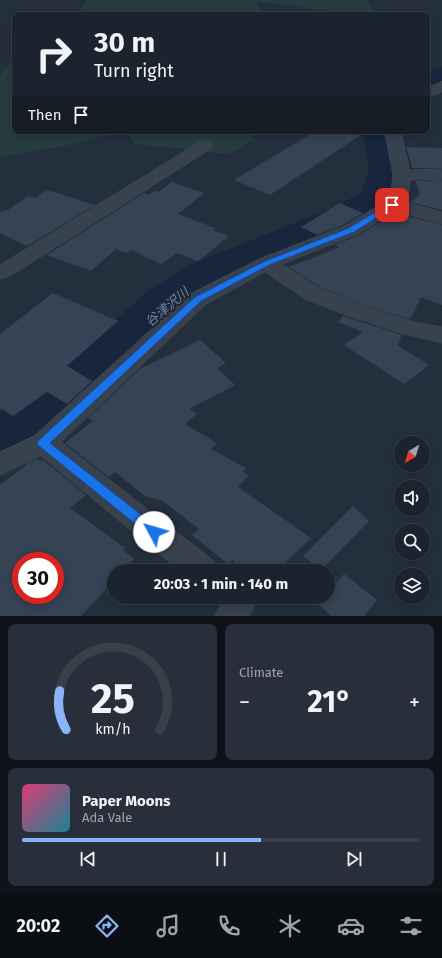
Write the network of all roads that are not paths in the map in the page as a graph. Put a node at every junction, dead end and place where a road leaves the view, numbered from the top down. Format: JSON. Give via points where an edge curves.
{"nodes":[{"id":1,"x":442,"y":86,"type":"edge"},
{"id":2,"x":430,"y":92,"type":"edge"},
{"id":3,"x":394,"y":134,"type":"edge"},
{"id":4,"x":204,"y":146,"type":"dead end"},
{"id":5,"x":442,"y":174,"type":"edge"},
{"id":6,"x":402,"y":175,"type":"junction"},
{"id":7,"x":392,"y":205,"type":"junction"},
{"id":8,"x":442,"y":218,"type":"edge"},
{"id":9,"x":266,"y":264,"type":"junction"},
{"id":10,"x":0,"y":273,"type":"edge"},
{"id":11,"x":442,"y":335,"type":"edge"},
{"id":12,"x":43,"y":443,"type":"junction"},
{"id":13,"x":0,"y":464,"type":"edge"},
{"id":14,"x":194,"y":564,"type":"edge"},
{"id":15,"x":239,"y":604,"type":"edge"},
{"id":16,"x":232,"y":616,"type":"edge"}],
"edges":[{"from":1,"to":2,"type":"street"},
{"from":3,"to":6,"type":"street"},
{"from":4,"to":10,"type":"street"},
{"from":5,"to":6,"type":"street"},
{"from":6,"to":7,"type":"street","via":[[400,193]]},
{"from":7,"to":8,"type":"street"},
{"from":7,"to":9,"type":"street","via":[[352,230]]},
{"from":9,"to":11,"type":"street","via":[[320,297],[412,329]]},
{"from":9,"to":12,"type":"street","via":[[198,299]]},
{"from":12,"to":13,"type":"street"},
{"from":12,"to":14,"type":"street"},
{"from":15,"to":16,"type":"street"}]}
